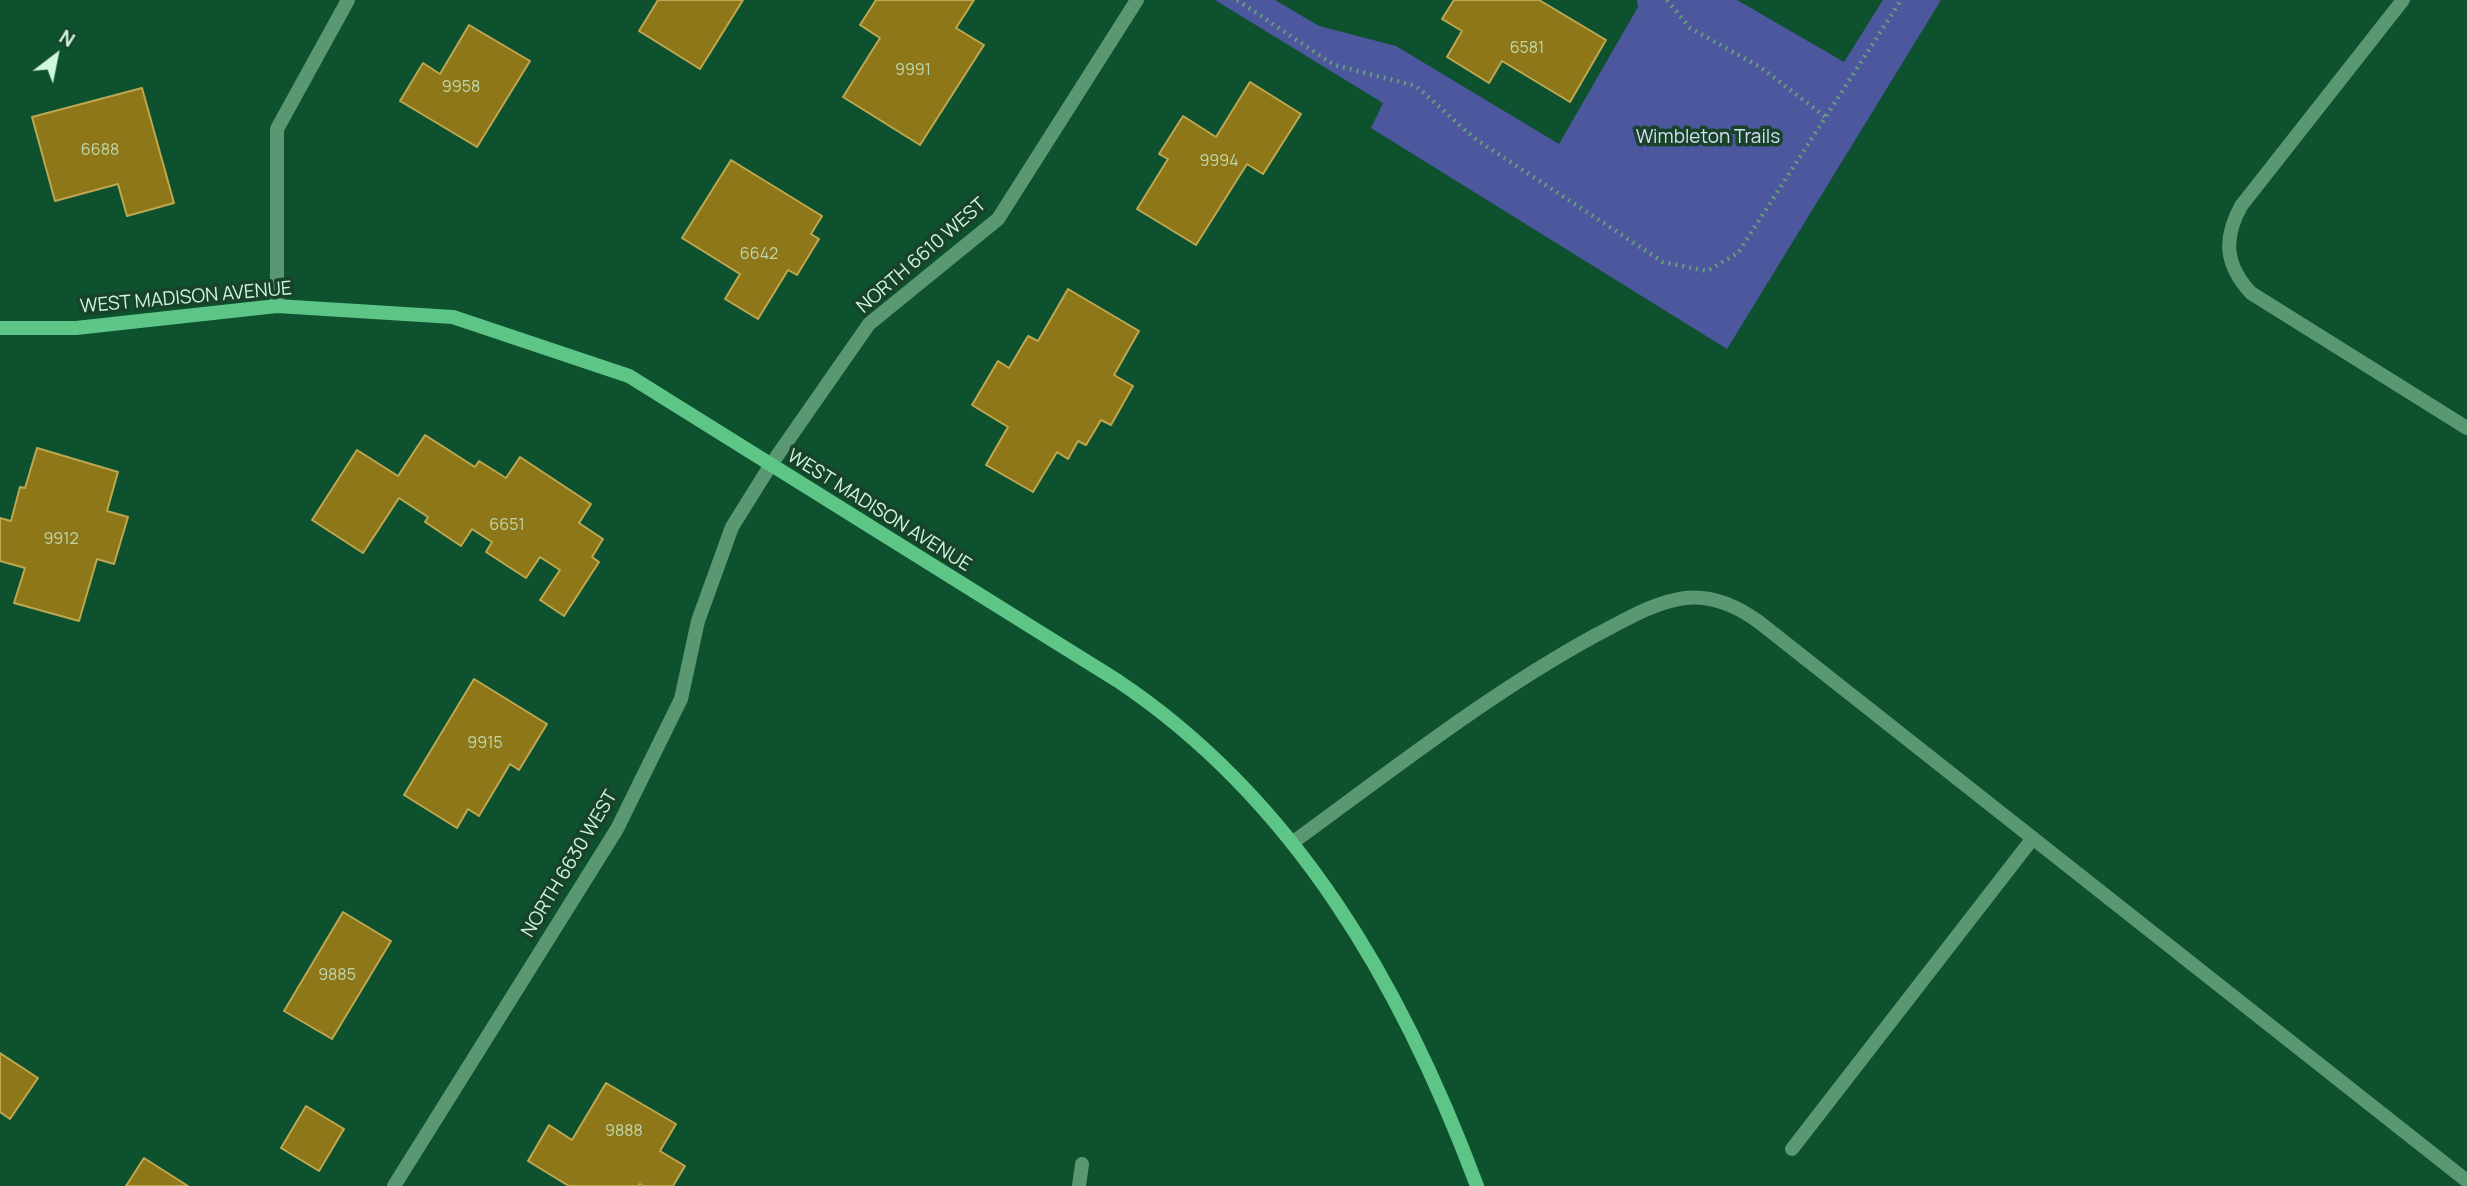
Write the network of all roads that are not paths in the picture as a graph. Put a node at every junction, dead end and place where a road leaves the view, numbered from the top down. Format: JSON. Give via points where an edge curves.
{"nodes":[{"id":1,"x":348,"y":0,"type":"edge"},
{"id":2,"x":1138,"y":0,"type":"edge"},
{"id":3,"x":2403,"y":0,"type":"edge"},
{"id":4,"x":277,"y":306,"type":"junction"},
{"id":5,"x":0,"y":328,"type":"edge"},
{"id":6,"x":2467,"y":428,"type":"edge"},
{"id":7,"x":770,"y":466,"type":"junction"},
{"id":8,"x":2033,"y":838,"type":"junction"},
{"id":9,"x":1293,"y":844,"type":"junction"},
{"id":10,"x":1792,"y":1149,"type":"dead end"},
{"id":11,"x":1082,"y":1164,"type":"dead end"},
{"id":12,"x":2467,"y":1181,"type":"edge"},
{"id":13,"x":394,"y":1186,"type":"edge"},
{"id":14,"x":1079,"y":1186,"type":"edge"},
{"id":15,"x":1477,"y":1186,"type":"edge"}],
"edges":[{"from":1,"to":4,"type":"street","via":[[277,129]]},
{"from":2,"to":7,"type":"street","name":"NORTH 6610 WEST","via":[[998,219],[869,324]]},
{"from":3,"to":6,"type":"street","via":[[2241,206],[2229,234],[2229,250],[2232,266],[2251,293]]},
{"from":4,"to":5,"type":"street","name":"WEST MADISON AVENUE","via":[[76,328]]},
{"from":4,"to":7,"type":"street","name":"WEST MADISON AVENUE","via":[[453,317],[629,376]]},
{"from":7,"to":9,"type":"street","name":"WEST MADISON AVENUE","via":[[1152,704],[1242,784]]},
{"from":7,"to":13,"type":"street","name":"NORTH 6630 WEST","via":[[732,527],[698,621],[681,699],[617,830]]},
{"from":8,"to":9,"type":"street","via":[[1742,610],[1723,602],[1686,598],[1653,607],[1511,685]]},
{"from":8,"to":10,"type":"street"},
{"from":8,"to":12,"type":"street"},
{"from":9,"to":15,"type":"street","name":"WEST MADISON AVENUE","via":[[1339,908],[1397,1005],[1430,1070]]},
{"from":11,"to":14,"type":"street"}]}
